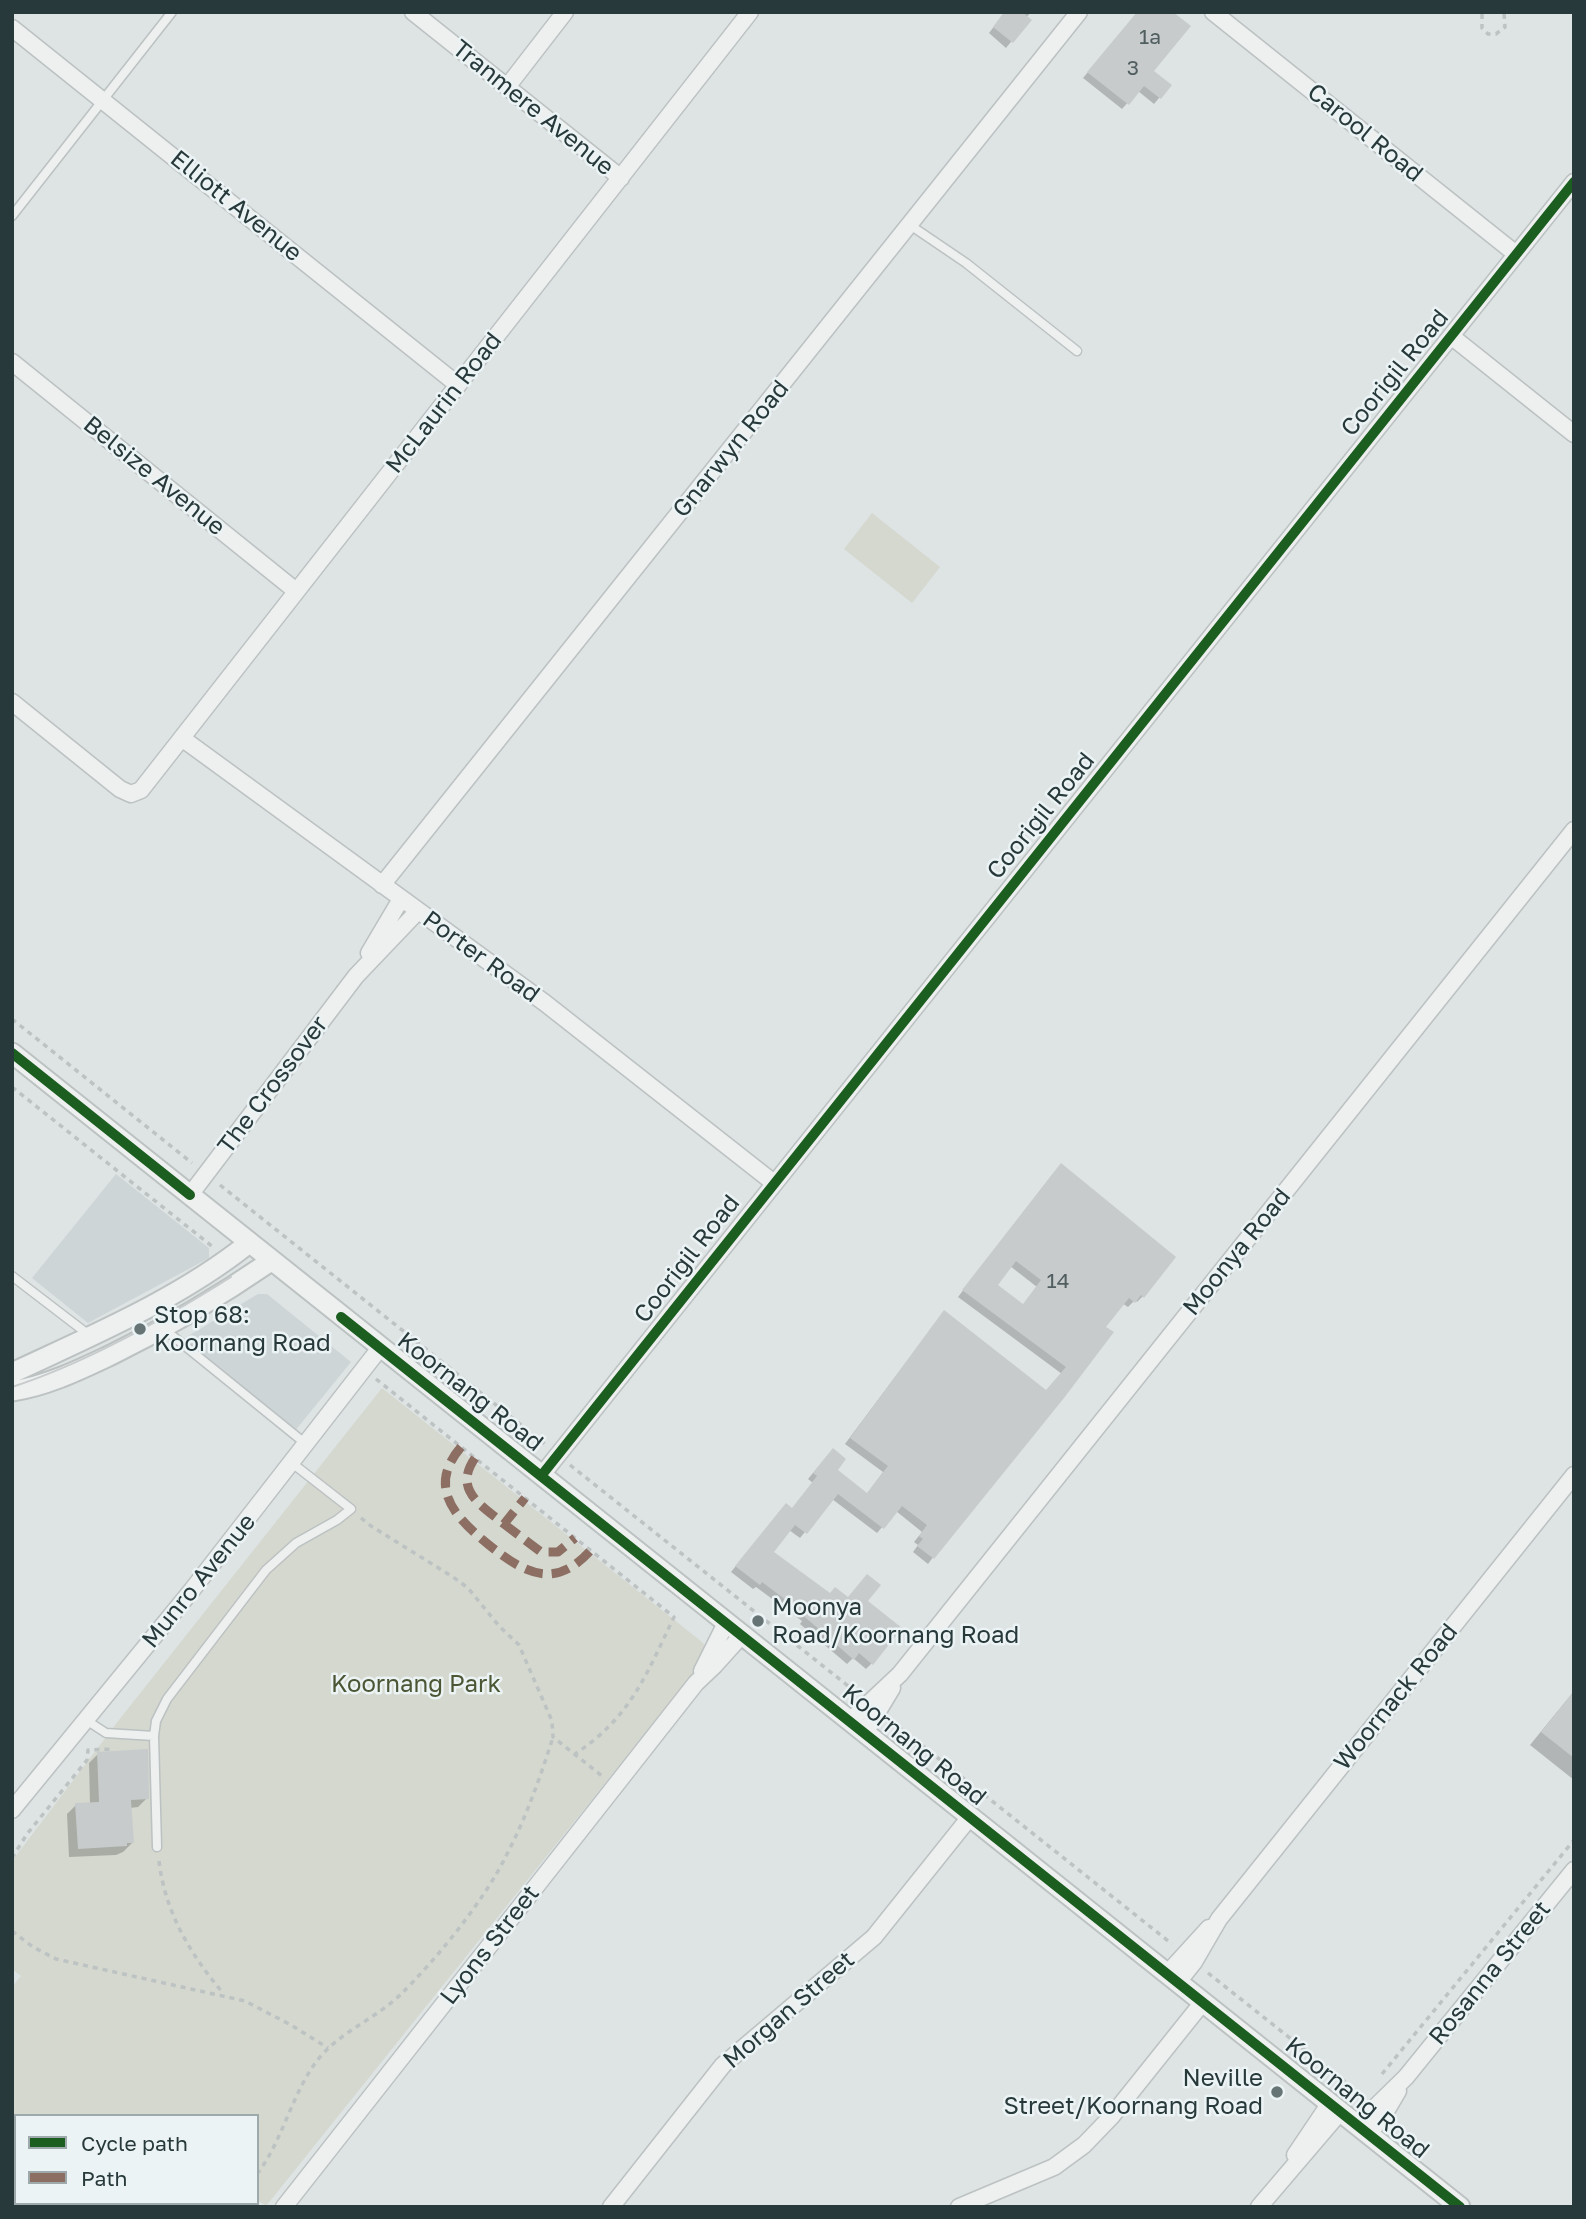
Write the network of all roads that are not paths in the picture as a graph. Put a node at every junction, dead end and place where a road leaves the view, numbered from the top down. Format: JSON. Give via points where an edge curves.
{"nodes":[{"id":1,"x":172,"y":12,"type":"edge"},
{"id":2,"x":413,"y":12,"type":"edge"},
{"id":3,"x":565,"y":12,"type":"edge"},
{"id":4,"x":750,"y":12,"type":"edge"},
{"id":5,"x":1079,"y":12,"type":"edge"},
{"id":6,"x":1213,"y":12,"type":"edge"},
{"id":7,"x":12,"y":28,"type":"edge"},
{"id":8,"x":507,"y":87,"type":"junction"},
{"id":9,"x":103,"y":100,"type":"junction"},
{"id":10,"x":621,"y":178,"type":"junction"},
{"id":11,"x":1574,"y":182,"type":"edge"},
{"id":12,"x":12,"y":216,"type":"edge"},
{"id":13,"x":910,"y":225,"type":"junction"},
{"id":14,"x":1517,"y":254,"type":"junction"},
{"id":15,"x":1451,"y":336,"type":"junction"},
{"id":16,"x":1077,"y":351,"type":"dead end"},
{"id":17,"x":12,"y":362,"type":"edge"},
{"id":18,"x":458,"y":385,"type":"junction"},
{"id":19,"x":1574,"y":434,"type":"edge"},
{"id":20,"x":296,"y":591,"type":"junction"},
{"id":21,"x":12,"y":702,"type":"edge"},
{"id":22,"x":183,"y":739,"type":"junction"},
{"id":23,"x":1574,"y":830,"type":"edge"},
{"id":24,"x":383,"y":885,"type":"junction"},
{"id":25,"x":401,"y":899,"type":"junction"},
{"id":26,"x":418,"y":911,"type":"junction"},
{"id":27,"x":356,"y":976,"type":"junction"},
{"id":28,"x":12,"y":1053,"type":"edge"},
{"id":29,"x":774,"y":1183,"type":"junction"},
{"id":30,"x":190,"y":1195,"type":"junction"},
{"id":31,"x":249,"y":1243,"type":"junction"},
{"id":32,"x":271,"y":1261,"type":"junction"},
{"id":33,"x":12,"y":1276,"type":"edge"},
{"id":34,"x":164,"y":1328,"type":"junction"},
{"id":35,"x":89,"y":1335,"type":"junction"},
{"id":36,"x":380,"y":1348,"type":"junction"},
{"id":37,"x":12,"y":1373,"type":"edge"},
{"id":38,"x":12,"y":1391,"type":"edge"},
{"id":39,"x":306,"y":1444,"type":"junction"},
{"id":40,"x":292,"y":1463,"type":"junction"},
{"id":41,"x":1574,"y":1475,"type":"edge"},
{"id":42,"x":541,"y":1476,"type":"junction"},
{"id":43,"x":734,"y":1629,"type":"junction"},
{"id":44,"x":86,"y":1720,"type":"junction"},
{"id":45,"x":858,"y":1727,"type":"junction"},
{"id":46,"x":154,"y":1736,"type":"junction"},
{"id":47,"x":20,"y":1787,"type":"edge"},
{"id":48,"x":12,"y":1810,"type":"edge"},
{"id":49,"x":970,"y":1817,"type":"junction"},
{"id":50,"x":157,"y":1847,"type":"road end"},
{"id":51,"x":1574,"y":1870,"type":"edge"},
{"id":52,"x":1173,"y":1978,"type":"junction"},
{"id":53,"x":1203,"y":2002,"type":"junction"},
{"id":54,"x":1335,"y":2107,"type":"junction"},
{"id":55,"x":1363,"y":2130,"type":"junction"},
{"id":56,"x":284,"y":2207,"type":"edge"},
{"id":57,"x":611,"y":2207,"type":"edge"},
{"id":58,"x":959,"y":2207,"type":"edge"},
{"id":59,"x":1259,"y":2207,"type":"edge"},
{"id":60,"x":1460,"y":2207,"type":"edge"}],
"edges":[{"from":1,"to":9,"type":"lane"},
{"from":2,"to":8,"type":"street","name":"Tranmere Avenue"},
{"from":3,"to":8,"type":"street"},
{"from":4,"to":10,"type":"street","name":"McLaurin Road"},
{"from":5,"to":13,"type":"street","name":"Gnarwyn Road"},
{"from":6,"to":14,"type":"street","name":"Carool Road"},
{"from":7,"to":9,"type":"street","name":"Elliott Avenue"},
{"from":8,"to":10,"type":"street","name":"Tranmere Avenue"},
{"from":9,"to":12,"type":"lane"},
{"from":9,"to":18,"type":"street","name":"Elliott Avenue"},
{"from":10,"to":18,"type":"street","name":"McLaurin Road"},
{"from":11,"to":14,"type":"street","name":"Coorigil Road"},
{"from":13,"to":16,"type":"lane","via":[[973,268]]},
{"from":13,"to":24,"type":"street","name":"Gnarwyn Road"},
{"from":14,"to":15,"type":"street","name":"Coorigil Road"},
{"from":15,"to":19,"type":"street"},
{"from":15,"to":29,"type":"street","name":"Coorigil Road"},
{"from":17,"to":20,"type":"street","name":"Belsize Avenue"},
{"from":18,"to":20,"type":"street","name":"McLaurin Road"},
{"from":20,"to":22,"type":"street","name":"McLaurin Road"},
{"from":21,"to":22,"type":"street","name":"McLaurin Road","via":[[120,789],[136,794]]},
{"from":22,"to":24,"type":"street","name":"Porter Road"},
{"from":23,"to":45,"type":"street","name":"Moonya Road"},
{"from":24,"to":25,"type":"street","name":"Porter Road"},
{"from":25,"to":26,"type":"street","name":"Porter Road"},
{"from":25,"to":27,"type":"street","name":"The Crossover"},
{"from":26,"to":27,"type":"street","name":"The Crossover"},
{"from":26,"to":29,"type":"street","name":"Porter Road","via":[[545,1003]]},
{"from":27,"to":30,"type":"street","name":"The Crossover"},
{"from":28,"to":30,"type":"street","name":"Koornang Road"},
{"from":29,"to":42,"type":"street","name":"Coorigil Road"},
{"from":30,"to":31,"type":"street","name":"Koornang Road"},
{"from":31,"to":32,"type":"street","name":"Koornang Road"},
{"from":31,"to":35,"type":"street","via":[[217,1268]]},
{"from":32,"to":34,"type":"street"},
{"from":32,"to":36,"type":"street","name":"Koornang Road"},
{"from":33,"to":35,"type":"lane"},
{"from":34,"to":38,"type":"street","via":[[69,1375]]},
{"from":34,"to":39,"type":"lane"},
{"from":35,"to":37,"type":"street"},
{"from":36,"to":39,"type":"street","name":"Munro Avenue"},
{"from":36,"to":42,"type":"street","name":"Koornang Road"},
{"from":39,"to":40,"type":"street","name":"Munro Avenue"},
{"from":40,"to":44,"type":"street","name":"Munro Avenue"},
{"from":40,"to":46,"type":"lane","via":[[351,1509],[296,1543],[266,1570],[167,1699]]},
{"from":41,"to":52,"type":"street","name":"Woornack Road","via":[[1219,1919],[1200,1935]]},
{"from":42,"to":43,"type":"street","name":"Koornang Road"},
{"from":43,"to":45,"type":"street","name":"Koornang Road"},
{"from":43,"to":56,"type":"street","name":"Lyons Street"},
{"from":44,"to":46,"type":"lane","via":[[106,1733]]},
{"from":44,"to":47,"type":"street","name":"Munro Avenue"},
{"from":45,"to":49,"type":"street","name":"Koornang Road"},
{"from":46,"to":50,"type":"lane"},
{"from":47,"to":48,"type":"street","name":"Munro Avenue"},
{"from":49,"to":52,"type":"street","name":"Koornang Road"},
{"from":49,"to":57,"type":"street","name":"Morgan Street","via":[[874,1937],[723,2065]]},
{"from":51,"to":55,"type":"street","name":"Rosanna Street","via":[[1406,2077],[1385,2113]]},
{"from":52,"to":53,"type":"street","name":"Koornang Road"},
{"from":53,"to":54,"type":"street","name":"Koornang Road"},
{"from":53,"to":58,"type":"street","via":[[1084,2146],[1055,2167]]},
{"from":54,"to":55,"type":"street","name":"Koornang Road"},
{"from":54,"to":59,"type":"street","via":[[1307,2134]]},
{"from":55,"to":60,"type":"street","name":"Koornang Road"}]}
